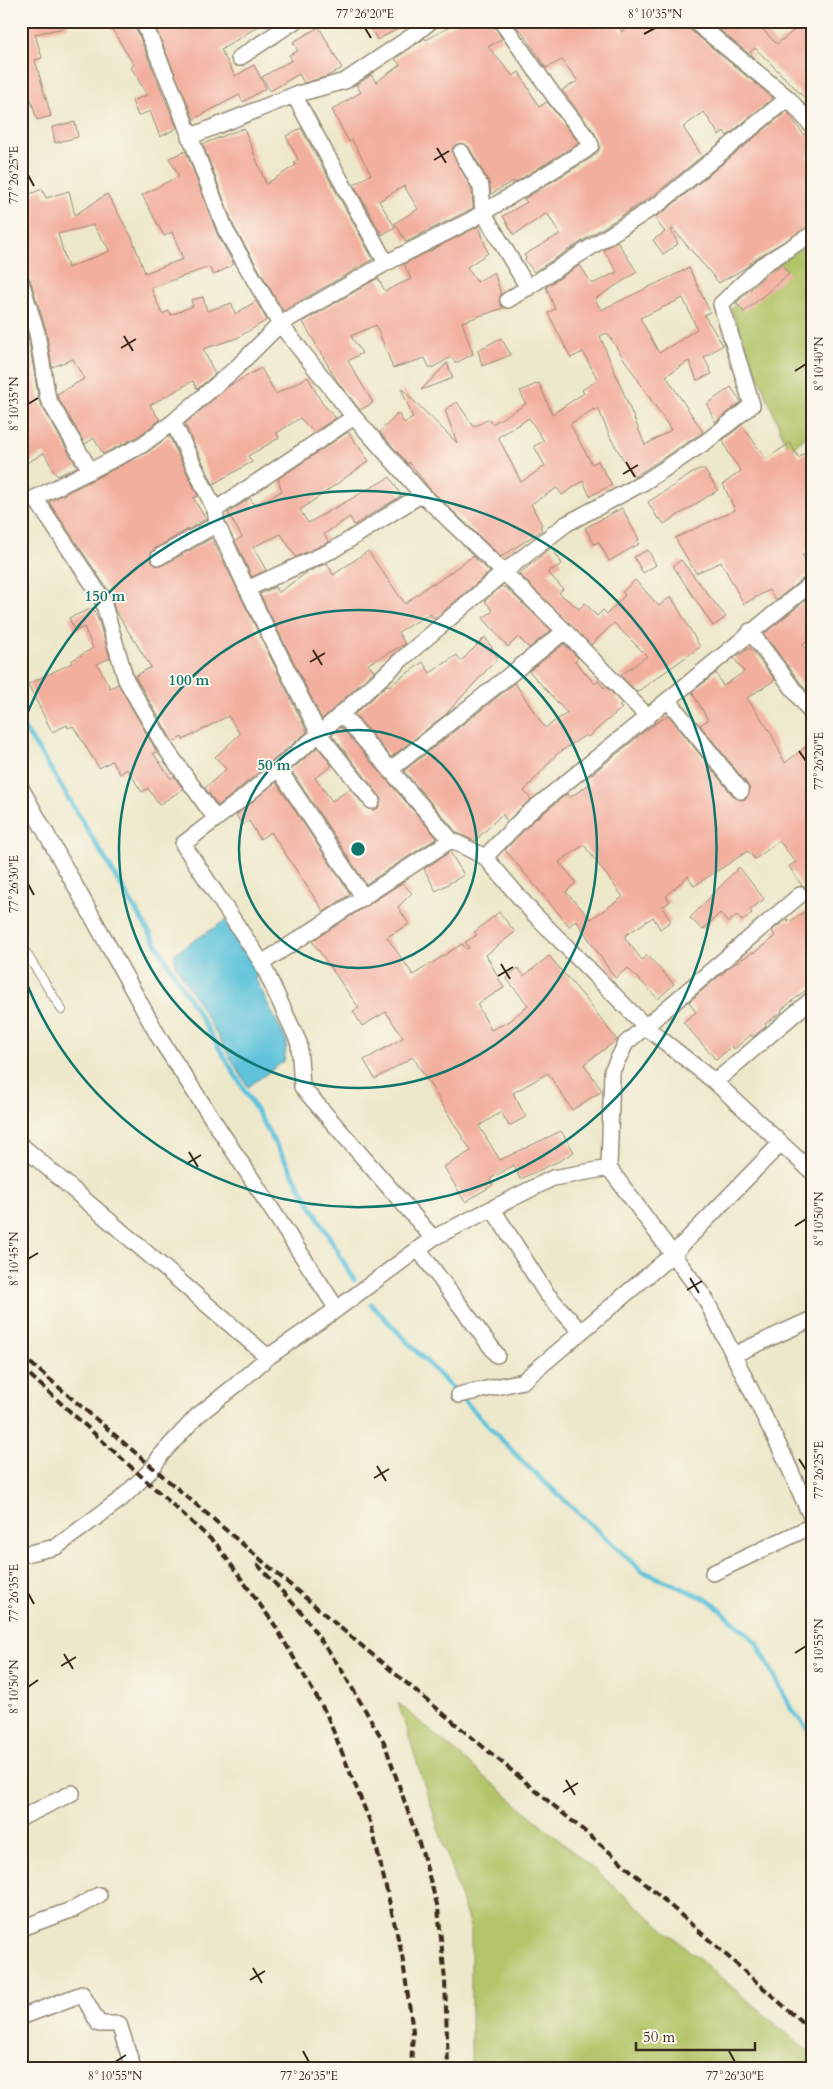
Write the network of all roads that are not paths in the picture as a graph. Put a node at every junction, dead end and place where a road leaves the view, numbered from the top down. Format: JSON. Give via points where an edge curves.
{"nodes":[{"id":1,"x":144,"y":21,"type":"edge"},
{"id":2,"x":295,"y":21,"type":"edge"},
{"id":3,"x":431,"y":21,"type":"edge"},
{"id":4,"x":501,"y":21,"type":"edge"},
{"id":5,"x":694,"y":21,"type":"edge"},
{"id":6,"x":239,"y":58,"type":"dead end"},
{"id":7,"x":294,"y":95,"type":"junction"},
{"id":8,"x":788,"y":98,"type":"junction"},
{"id":9,"x":812,"y":126,"type":"edge"},
{"id":10,"x":189,"y":136,"type":"junction"},
{"id":11,"x":461,"y":152,"type":"dead end"},
{"id":12,"x":483,"y":212,"type":"junction"},
{"id":13,"x":812,"y":234,"type":"edge"},
{"id":14,"x":386,"y":263,"type":"junction"},
{"id":15,"x":21,"y":282,"type":"edge"},
{"id":16,"x":528,"y":288,"type":"junction"},
{"id":17,"x":508,"y":300,"type":"dead end"},
{"id":18,"x":280,"y":324,"type":"junction"},
{"id":19,"x":354,"y":417,"type":"junction"},
{"id":20,"x":174,"y":422,"type":"junction"},
{"id":21,"x":90,"y":470,"type":"junction"},
{"id":22,"x":422,"y":494,"type":"junction"},
{"id":23,"x":28,"y":500,"type":"edge"},
{"id":24,"x":216,"y":517,"type":"junction"},
{"id":25,"x":159,"y":557,"type":"dead end"},
{"id":26,"x":504,"y":572,"type":"junction"},
{"id":27,"x":812,"y":583,"type":"edge"},
{"id":28,"x":247,"y":589,"type":"junction"},
{"id":29,"x":565,"y":631,"type":"junction"},
{"id":30,"x":750,"y":631,"type":"junction"},
{"id":31,"x":668,"y":700,"type":"junction"},
{"id":32,"x":341,"y":713,"type":"junction"},
{"id":33,"x":812,"y":714,"type":"edge"},
{"id":34,"x":648,"y":717,"type":"junction"},
{"id":35,"x":319,"y":734,"type":"junction"},
{"id":36,"x":278,"y":768,"type":"junction"},
{"id":37,"x":390,"y":770,"type":"junction"},
{"id":38,"x":21,"y":788,"type":"edge"},
{"id":39,"x":741,"y":791,"type":"dead end"},
{"id":40,"x":372,"y":801,"type":"dead end"},
{"id":41,"x":216,"y":818,"type":"junction"},
{"id":42,"x":451,"y":840,"type":"junction"},
{"id":43,"x":485,"y":857,"type":"junction"},
{"id":44,"x":800,"y":895,"type":"dead end"},
{"id":45,"x":364,"y":898,"type":"junction"},
{"id":46,"x":21,"y":945,"type":"edge"},
{"id":47,"x":262,"y":963,"type":"junction"},
{"id":48,"x":812,"y":999,"type":"edge"},
{"id":49,"x":62,"y":1010,"type":"dead end"},
{"id":50,"x":646,"y":1027,"type":"junction"},
{"id":51,"x":715,"y":1082,"type":"junction"},
{"id":52,"x":780,"y":1144,"type":"junction"},
{"id":53,"x":21,"y":1145,"type":"edge"},
{"id":54,"x":609,"y":1168,"type":"junction"},
{"id":55,"x":812,"y":1172,"type":"edge"},
{"id":56,"x":492,"y":1208,"type":"junction"},
{"id":57,"x":434,"y":1238,"type":"junction"},
{"id":58,"x":418,"y":1249,"type":"junction"},
{"id":59,"x":673,"y":1254,"type":"junction"},
{"id":60,"x":337,"y":1309,"type":"junction"},
{"id":61,"x":812,"y":1319,"type":"edge"},
{"id":62,"x":581,"y":1332,"type":"junction"},
{"id":63,"x":733,"y":1354,"type":"junction"},
{"id":64,"x":497,"y":1355,"type":"dead end"},
{"id":65,"x":268,"y":1356,"type":"junction"},
{"id":66,"x":459,"y":1395,"type":"dead end"},
{"id":67,"x":812,"y":1519,"type":"edge"},
{"id":68,"x":812,"y":1526,"type":"edge"},
{"id":69,"x":21,"y":1555,"type":"edge"},
{"id":70,"x":713,"y":1572,"type":"dead end"},
{"id":71,"x":72,"y":1793,"type":"dead end"},
{"id":72,"x":21,"y":1818,"type":"edge"},
{"id":73,"x":99,"y":1895,"type":"dead end"},
{"id":74,"x":21,"y":1928,"type":"edge"},
{"id":75,"x":21,"y":2017,"type":"edge"},
{"id":76,"x":133,"y":2068,"type":"edge"}],
"edges":[{"from":1,"to":10,"type":"street"},
{"from":2,"to":6,"type":"street"},
{"from":3,"to":7,"type":"street","via":[[349,79]]},
{"from":4,"to":12,"type":"street","via":[[591,145]]},
{"from":5,"to":8,"type":"street"},
{"from":7,"to":10,"type":"street"},
{"from":7,"to":14,"type":"street"},
{"from":8,"to":9,"type":"street"},
{"from":8,"to":16,"type":"street","via":[[660,202]]},
{"from":10,"to":18,"type":"street","via":[[226,231]]},
{"from":11,"to":12,"type":"street","via":[[481,187]]},
{"from":12,"to":14,"type":"street"},
{"from":12,"to":16,"type":"street"},
{"from":13,"to":26,"type":"street","via":[[761,266],[721,304],[752,405],[707,441],[643,483],[566,524]]},
{"from":14,"to":18,"type":"street"},
{"from":15,"to":21,"type":"street","via":[[37,333],[48,399]]},
{"from":16,"to":17,"type":"street"},
{"from":18,"to":19,"type":"street"},
{"from":18,"to":20,"type":"street"},
{"from":19,"to":22,"type":"street"},
{"from":19,"to":24,"type":"street"},
{"from":20,"to":21,"type":"street","via":[[142,445]]},
{"from":20,"to":24,"type":"street"},
{"from":21,"to":23,"type":"street"},
{"from":22,"to":26,"type":"street"},
{"from":22,"to":28,"type":"street","via":[[333,550]]},
{"from":23,"to":41,"type":"street","via":[[102,598],[126,680],[166,749]]},
{"from":24,"to":25,"type":"street"},
{"from":24,"to":28,"type":"street"},
{"from":26,"to":29,"type":"street"},
{"from":26,"to":32,"type":"street"},
{"from":27,"to":30,"type":"street"},
{"from":28,"to":35,"type":"street"},
{"from":29,"to":34,"type":"street"},
{"from":29,"to":37,"type":"street"},
{"from":30,"to":31,"type":"street"},
{"from":30,"to":33,"type":"street"},
{"from":31,"to":34,"type":"street"},
{"from":31,"to":39,"type":"street"},
{"from":32,"to":35,"type":"street"},
{"from":32,"to":37,"type":"street"},
{"from":34,"to":43,"type":"street","via":[[526,815]]},
{"from":35,"to":36,"type":"street"},
{"from":35,"to":40,"type":"street"},
{"from":36,"to":41,"type":"street"},
{"from":36,"to":45,"type":"street"},
{"from":37,"to":42,"type":"street"},
{"from":38,"to":60,"type":"street","via":[[160,1039]]},
{"from":41,"to":47,"type":"street","via":[[183,844]]},
{"from":42,"to":43,"type":"street"},
{"from":42,"to":45,"type":"street"},
{"from":43,"to":50,"type":"street","via":[[532,912]]},
{"from":44,"to":50,"type":"street"},
{"from":45,"to":47,"type":"street"},
{"from":46,"to":49,"type":"lane"},
{"from":47,"to":57,"type":"street","via":[[299,1043],[302,1087]]},
{"from":48,"to":51,"type":"street"},
{"from":50,"to":51,"type":"street"},
{"from":50,"to":54,"type":"street","via":[[626,1044],[612,1071]]},
{"from":51,"to":52,"type":"street"},
{"from":52,"to":55,"type":"street"},
{"from":52,"to":59,"type":"street"},
{"from":53,"to":65,"type":"street"},
{"from":54,"to":56,"type":"street","via":[[554,1178]]},
{"from":54,"to":59,"type":"street"},
{"from":56,"to":57,"type":"street"},
{"from":56,"to":62,"type":"street","via":[[546,1293]]},
{"from":57,"to":58,"type":"street"},
{"from":58,"to":60,"type":"street"},
{"from":58,"to":64,"type":"street"},
{"from":59,"to":62,"type":"street"},
{"from":59,"to":63,"type":"street","via":[[705,1298]]},
{"from":60,"to":65,"type":"street"},
{"from":61,"to":63,"type":"street"},
{"from":62,"to":66,"type":"street","via":[[523,1381]]},
{"from":63,"to":67,"type":"street"},
{"from":65,"to":69,"type":"street","via":[[197,1416],[122,1499],[56,1547]]},
{"from":68,"to":70,"type":"street"},
{"from":71,"to":72,"type":"street"},
{"from":73,"to":74,"type":"street"},
{"from":75,"to":76,"type":"street","via":[[82,1994],[99,2024],[119,2024]]}]}
